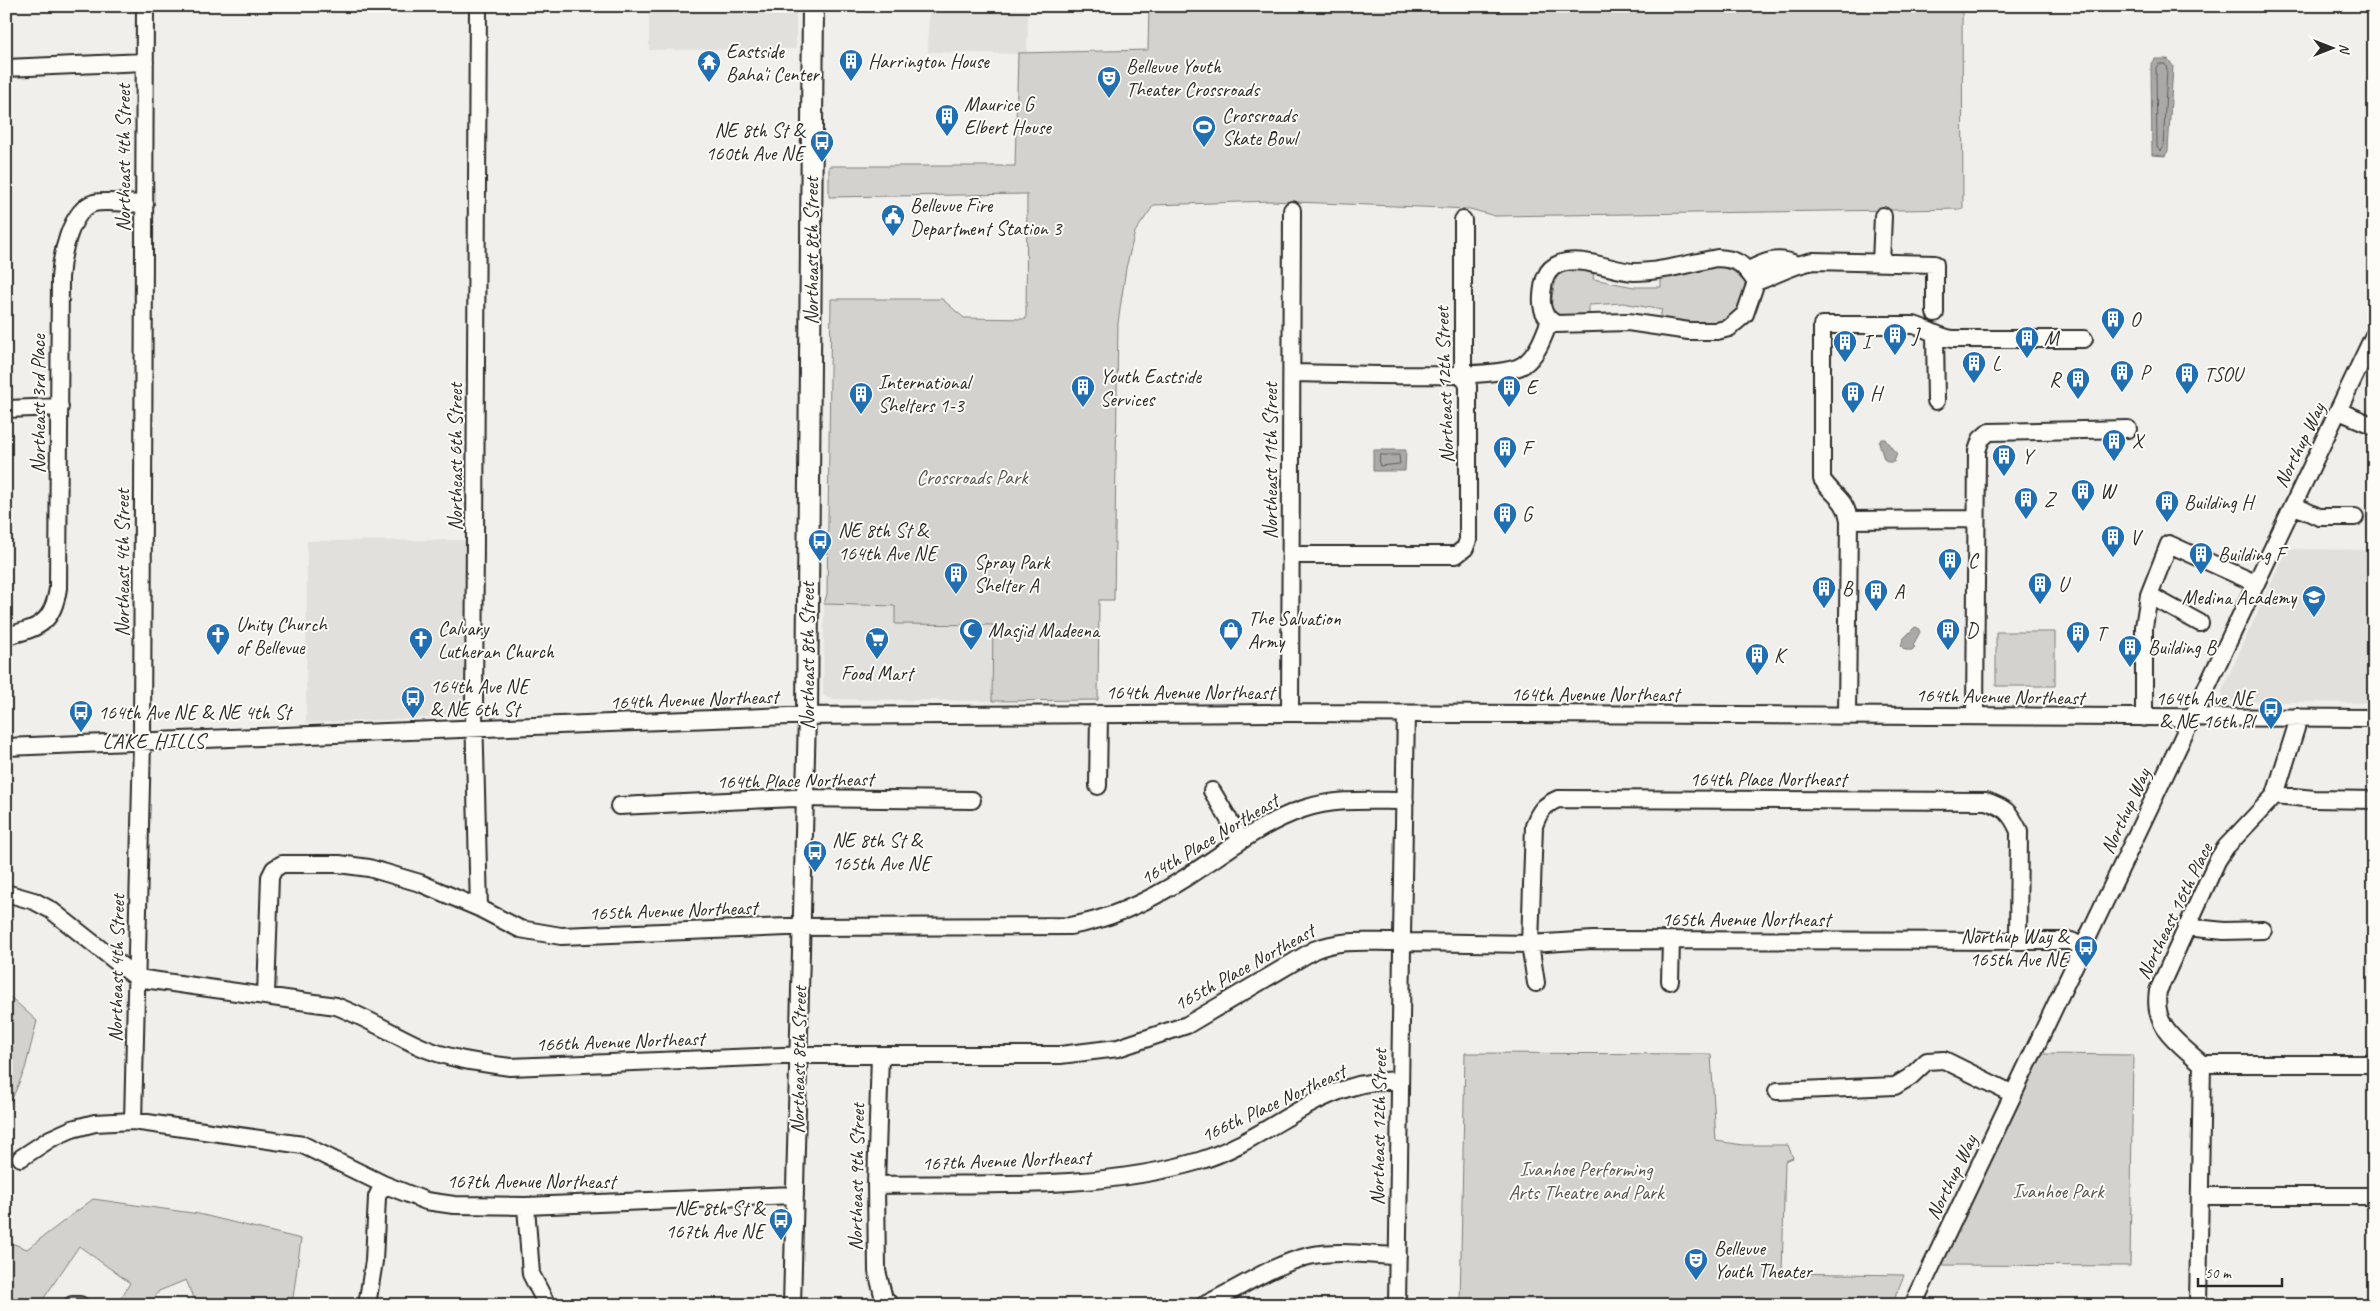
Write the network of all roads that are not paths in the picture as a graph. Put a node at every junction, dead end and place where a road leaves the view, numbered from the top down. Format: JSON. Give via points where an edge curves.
{"nodes":[{"id":1,"x":145,"y":6,"type":"edge"},
{"id":2,"x":478,"y":6,"type":"edge"},
{"id":3,"x":813,"y":6,"type":"edge"},
{"id":4,"x":144,"y":62,"type":"junction"},
{"id":5,"x":6,"y":68,"type":"edge"},
{"id":6,"x":144,"y":204,"type":"junction"},
{"id":7,"x":1292,"y":210,"type":"dead end"},
{"id":8,"x":1882,"y":216,"type":"dead end"},
{"id":9,"x":1463,"y":220,"type":"dead end"},
{"id":10,"x":1882,"y":263,"type":"junction"},
{"id":11,"x":1752,"y":276,"type":"junction"},
{"id":12,"x":1935,"y":313,"type":"dead end"},
{"id":13,"x":1550,"y":320,"type":"junction"},
{"id":14,"x":1935,"y":335,"type":"junction"},
{"id":15,"x":2374,"y":335,"type":"edge"},
{"id":16,"x":2084,"y":338,"type":"dead end"},
{"id":17,"x":1292,"y":373,"type":"junction"},
{"id":18,"x":1463,"y":374,"type":"junction"},
{"id":19,"x":1936,"y":401,"type":"dead end"},
{"id":20,"x":60,"y":407,"type":"junction"},
{"id":21,"x":6,"y":409,"type":"edge"},
{"id":22,"x":2339,"y":411,"type":"junction"},
{"id":23,"x":2374,"y":426,"type":"edge"},
{"id":24,"x":2128,"y":429,"type":"dead end"},
{"id":25,"x":2294,"y":505,"type":"junction"},
{"id":26,"x":2355,"y":517,"type":"dead end"},
{"id":27,"x":1976,"y":519,"type":"junction"},
{"id":28,"x":1849,"y":520,"type":"junction"},
{"id":29,"x":1291,"y":555,"type":"junction"},
{"id":30,"x":2255,"y":583,"type":"junction"},
{"id":31,"x":2149,"y":595,"type":"junction"},
{"id":32,"x":2200,"y":623,"type":"dead end"},
{"id":33,"x":6,"y":636,"type":"edge"},
{"id":34,"x":1290,"y":713,"type":"junction"},
{"id":35,"x":1099,"y":714,"type":"junction"},
{"id":36,"x":1406,"y":714,"type":"junction"},
{"id":37,"x":807,"y":716,"type":"junction"},
{"id":38,"x":1847,"y":716,"type":"junction"},
{"id":39,"x":1975,"y":716,"type":"junction"},
{"id":40,"x":2191,"y":717,"type":"junction"},
{"id":41,"x":2144,"y":718,"type":"junction"},
{"id":42,"x":2297,"y":718,"type":"junction"},
{"id":43,"x":2374,"y":718,"type":"edge"},
{"id":44,"x":474,"y":728,"type":"junction"},
{"id":45,"x":142,"y":742,"type":"junction"},
{"id":46,"x":6,"y":747,"type":"edge"},
{"id":47,"x":1098,"y":786,"type":"dead end"},
{"id":48,"x":1212,"y":792,"type":"dead end"},
{"id":49,"x":2275,"y":795,"type":"junction"},
{"id":50,"x":805,"y":799,"type":"junction"},
{"id":51,"x":972,"y":800,"type":"dead end"},
{"id":52,"x":2374,"y":800,"type":"edge"},
{"id":53,"x":1404,"y":801,"type":"junction"},
{"id":54,"x":619,"y":806,"type":"dead end"},
{"id":55,"x":1242,"y":840,"type":"junction"},
{"id":56,"x":6,"y":893,"type":"edge"},
{"id":57,"x":479,"y":908,"type":"junction"},
{"id":58,"x":1097,"y":921,"type":"joint"},
{"id":59,"x":802,"y":926,"type":"junction"},
{"id":60,"x":2186,"y":926,"type":"junction"},
{"id":61,"x":2263,"y":930,"type":"dead end"},
{"id":62,"x":1671,"y":940,"type":"junction"},
{"id":63,"x":2018,"y":941,"type":"junction"},
{"id":64,"x":1401,"y":942,"type":"junction"},
{"id":65,"x":1530,"y":944,"type":"junction"},
{"id":66,"x":2083,"y":947,"type":"junction"},
{"id":67,"x":137,"y":978,"type":"junction"},
{"id":68,"x":1670,"y":981,"type":"dead end"},
{"id":69,"x":1536,"y":983,"type":"dead end"},
{"id":70,"x":266,"y":995,"type":"junction"},
{"id":71,"x":1118,"y":1048,"type":"joint"},
{"id":72,"x":798,"y":1055,"type":"junction"},
{"id":73,"x":880,"y":1055,"type":"junction"},
{"id":74,"x":2202,"y":1064,"type":"junction"},
{"id":75,"x":2374,"y":1064,"type":"edge"},
{"id":76,"x":1400,"y":1080,"type":"junction"},
{"id":77,"x":1777,"y":1091,"type":"dead end"},
{"id":78,"x":2013,"y":1094,"type":"junction"},
{"id":79,"x":133,"y":1121,"type":"junction"},
{"id":80,"x":21,"y":1158,"type":"dead end"},
{"id":81,"x":1136,"y":1175,"type":"joint"},
{"id":82,"x":383,"y":1184,"type":"junction"},
{"id":83,"x":876,"y":1185,"type":"junction"},
{"id":84,"x":795,"y":1195,"type":"junction"},
{"id":85,"x":2201,"y":1196,"type":"junction"},
{"id":86,"x":2374,"y":1196,"type":"edge"},
{"id":87,"x":526,"y":1206,"type":"junction"},
{"id":88,"x":1398,"y":1256,"type":"junction"},
{"id":89,"x":887,"y":1302,"type":"edge"},
{"id":90,"x":72,"y":1305,"type":"edge"},
{"id":91,"x":80,"y":1305,"type":"edge"},
{"id":92,"x":367,"y":1305,"type":"edge"},
{"id":93,"x":547,"y":1305,"type":"edge"},
{"id":94,"x":792,"y":1305,"type":"edge"},
{"id":95,"x":1204,"y":1305,"type":"edge"},
{"id":96,"x":1397,"y":1305,"type":"edge"},
{"id":97,"x":1913,"y":1305,"type":"edge"},
{"id":98,"x":2198,"y":1305,"type":"edge"}],
"edges":[{"from":1,"to":4,"type":"street","name":"Northeast 4th Street"},
{"from":2,"to":44,"type":"street","name":"Northeast 6th Street"},
{"from":3,"to":37,"type":"main road","name":"Northeast 8th Street"},
{"from":4,"to":5,"type":"street"},
{"from":4,"to":6,"type":"street","name":"Northeast 4th Street"},
{"from":6,"to":20,"type":"street","name":"Northeast 3rd Place","via":[[94,203],[78,218],[64,245],[60,278]]},
{"from":6,"to":45,"type":"street","name":"Northeast 4th Street"},
{"from":7,"to":17,"type":"street","name":"Northeast 11th Street"},
{"from":8,"to":10,"type":"street"},
{"from":9,"to":18,"type":"street","name":"Northeast 12th Street"},
{"from":10,"to":11,"type":"street","via":[[1814,261],[1795,264],[1777,274]]},
{"from":10,"to":12,"type":"street","via":[[1935,264]]},
{"from":11,"to":13,"type":"street","via":[[1745,314],[1728,328],[1717,331],[1689,331],[1628,322],[1556,324]]},
{"from":11,"to":13,"type":"street","via":[[1740,262],[1731,258],[1633,272],[1590,264],[1559,264],[1548,272],[1542,284],[1541,309]]},
{"from":13,"to":18,"type":"street","via":[[1539,346],[1524,365],[1510,371]]},
{"from":14,"to":16,"type":"street","via":[[1952,339]]},
{"from":14,"to":19,"type":"street"},
{"from":14,"to":28,"type":"street","via":[[1914,325],[1822,325],[1822,479],[1847,508]]},
{"from":15,"to":22,"type":"street","name":"Northup Way"},
{"from":17,"to":18,"type":"street"},
{"from":17,"to":29,"type":"street","name":"Northeast 11th Street"},
{"from":18,"to":29,"type":"street","name":"Northeast 12th Street","via":[[1468,386],[1468,540],[1465,548],[1456,555]]},
{"from":20,"to":21,"type":"street"},
{"from":20,"to":33,"type":"street","name":"Northeast 3rd Place","via":[[56,603],[37,628]]},
{"from":22,"to":23,"type":"street"},
{"from":22,"to":25,"type":"street","name":"Northup Way"},
{"from":24,"to":27,"type":"street","via":[[1989,432],[1981,438],[1977,451]]},
{"from":25,"to":26,"type":"street","via":[[2319,517]]},
{"from":25,"to":30,"type":"street","name":"Northup Way"},
{"from":27,"to":28,"type":"street"},
{"from":27,"to":39,"type":"street"},
{"from":28,"to":38,"type":"street"},
{"from":29,"to":34,"type":"street","name":"Northeast 11th Street"},
{"from":30,"to":31,"type":"street","via":[[2169,544]]},
{"from":30,"to":40,"type":"street","name":"Northup Way"},
{"from":31,"to":32,"type":"street"},
{"from":31,"to":41,"type":"street","via":[[2144,627]]},
{"from":34,"to":35,"type":"street","name":"164th Avenue Northeast"},
{"from":34,"to":36,"type":"street","name":"164th Avenue Northeast"},
{"from":35,"to":37,"type":"street","name":"164th Avenue Northeast"},
{"from":35,"to":47,"type":"street"},
{"from":36,"to":38,"type":"street","name":"164th Avenue Northeast"},
{"from":36,"to":53,"type":"street","name":"Northeast 12th Street"},
{"from":37,"to":44,"type":"street","name":"164th Avenue Northeast"},
{"from":37,"to":50,"type":"street","name":"Northeast 8th Street"},
{"from":38,"to":39,"type":"street","name":"164th Avenue Northeast"},
{"from":39,"to":41,"type":"street","name":"164th Avenue Northeast"},
{"from":40,"to":41,"type":"street","name":"164th Avenue Northeast"},
{"from":40,"to":42,"type":"street","name":"164th Avenue Northeast"},
{"from":40,"to":66,"type":"street","name":"Northup Way"},
{"from":42,"to":43,"type":"street","name":"164th Avenue Northeast"},
{"from":42,"to":49,"type":"street","name":"Northeast 16th Place"},
{"from":44,"to":45,"type":"street","name":"164th Avenue Northeast"},
{"from":44,"to":57,"type":"street","name":"Northeast 6th Street"},
{"from":45,"to":46,"type":"street","name":"164th Avenue Northeast"},
{"from":45,"to":67,"type":"street","name":"Northeast 4th Street"},
{"from":48,"to":55,"type":"street"},
{"from":49,"to":52,"type":"street"},
{"from":49,"to":60,"type":"street","name":"Northeast 16th Place","via":[[2226,847]]},
{"from":50,"to":51,"type":"street","name":"164th Place Northeast"},
{"from":50,"to":54,"type":"street","name":"164th Place Northeast"},
{"from":50,"to":59,"type":"street","name":"Northeast 8th Street"},
{"from":53,"to":55,"type":"street","name":"164th Place Northeast","via":[[1346,800],[1302,809]]},
{"from":53,"to":64,"type":"street","name":"Northeast 12th Street"},
{"from":55,"to":58,"type":"street","name":"164th Place Northeast","via":[[1141,904]]},
{"from":56,"to":67,"type":"street","via":[[51,910]]},
{"from":57,"to":59,"type":"street","name":"165th Avenue Northeast","via":[[520,929],[561,936]]},
{"from":57,"to":70,"type":"street","name":"165th Avenue Northeast","via":[[400,876],[339,864],[282,864],[270,877]]},
{"from":58,"to":59,"type":"street","name":"165th Avenue Northeast","via":[[1070,926]]},
{"from":59,"to":72,"type":"street","name":"Northeast 8th Street"},
{"from":60,"to":61,"type":"street","via":[[2224,931]]},
{"from":60,"to":74,"type":"street","name":"Northeast 16th Place","via":[[2155,1004],[2160,1021],[2170,1035]]},
{"from":62,"to":63,"type":"street","name":"165th Avenue Northeast"},
{"from":62,"to":65,"type":"street","name":"165th Avenue Northeast"},
{"from":62,"to":68,"type":"street"},
{"from":63,"to":65,"type":"street","name":"164th Place Northeast","via":[[2019,831],[2012,815],[1986,801],[1558,799],[1538,813],[1532,837]]},
{"from":63,"to":66,"type":"street","name":"165th Avenue Northeast","via":[[2071,941]]},
{"from":64,"to":65,"type":"street","name":"165th Avenue Northeast"},
{"from":64,"to":71,"type":"street","name":"165th Place Northeast","via":[[1344,940],[1331,943],[1187,1025]]},
{"from":64,"to":76,"type":"street","name":"Northeast 12th Street"},
{"from":65,"to":69,"type":"street"},
{"from":66,"to":78,"type":"street","name":"Northup Way"},
{"from":67,"to":70,"type":"street","name":"166th Avenue Northeast"},
{"from":67,"to":79,"type":"street","name":"Northeast 4th Street"},
{"from":70,"to":72,"type":"street","name":"166th Avenue Northeast","via":[[336,1006],[361,1015],[421,1047],[477,1062],[510,1066]]},
{"from":71,"to":73,"type":"street","name":"166th Avenue Northeast","via":[[1060,1055]]},
{"from":72,"to":73,"type":"street","name":"166th Avenue Northeast"},
{"from":72,"to":84,"type":"street","name":"Northeast 8th Street"},
{"from":73,"to":83,"type":"street","name":"Northeast 9th Street"},
{"from":74,"to":75,"type":"street"},
{"from":74,"to":85,"type":"street"},
{"from":76,"to":81,"type":"street","name":"166th Place Northeast","via":[[1346,1088],[1229,1150],[1200,1161]]},
{"from":76,"to":88,"type":"street","name":"Northeast 12th Street"},
{"from":77,"to":78,"type":"street","via":[[1895,1086],[1926,1061],[1944,1060]]},
{"from":78,"to":97,"type":"street","name":"Northup Way"},
{"from":79,"to":80,"type":"street","name":"167th Avenue Northeast","via":[[95,1123],[72,1130],[50,1139]]},
{"from":79,"to":82,"type":"street","name":"167th Avenue Northeast","via":[[303,1145]]},
{"from":81,"to":83,"type":"street","name":"167th Avenue Northeast","via":[[1086,1181]]},
{"from":82,"to":87,"type":"street","name":"167th Avenue Northeast","via":[[426,1201],[454,1206]]},
{"from":82,"to":92,"type":"street","via":[[377,1197],[374,1261]]},
{"from":83,"to":89,"type":"street","name":"Northeast 9th Street","via":[[877,1271]]},
{"from":84,"to":87,"type":"street","name":"167th Avenue Northeast"},
{"from":84,"to":94,"type":"street","name":"Northeast 8th Street"},
{"from":85,"to":86,"type":"street"},
{"from":85,"to":98,"type":"street"},
{"from":87,"to":93,"type":"street","via":[[531,1274]]},
{"from":88,"to":95,"type":"street","via":[[1310,1256],[1280,1265]]},
{"from":88,"to":96,"type":"street","name":"Northeast 12th Street"},
{"from":90,"to":91,"type":"street"}]}
